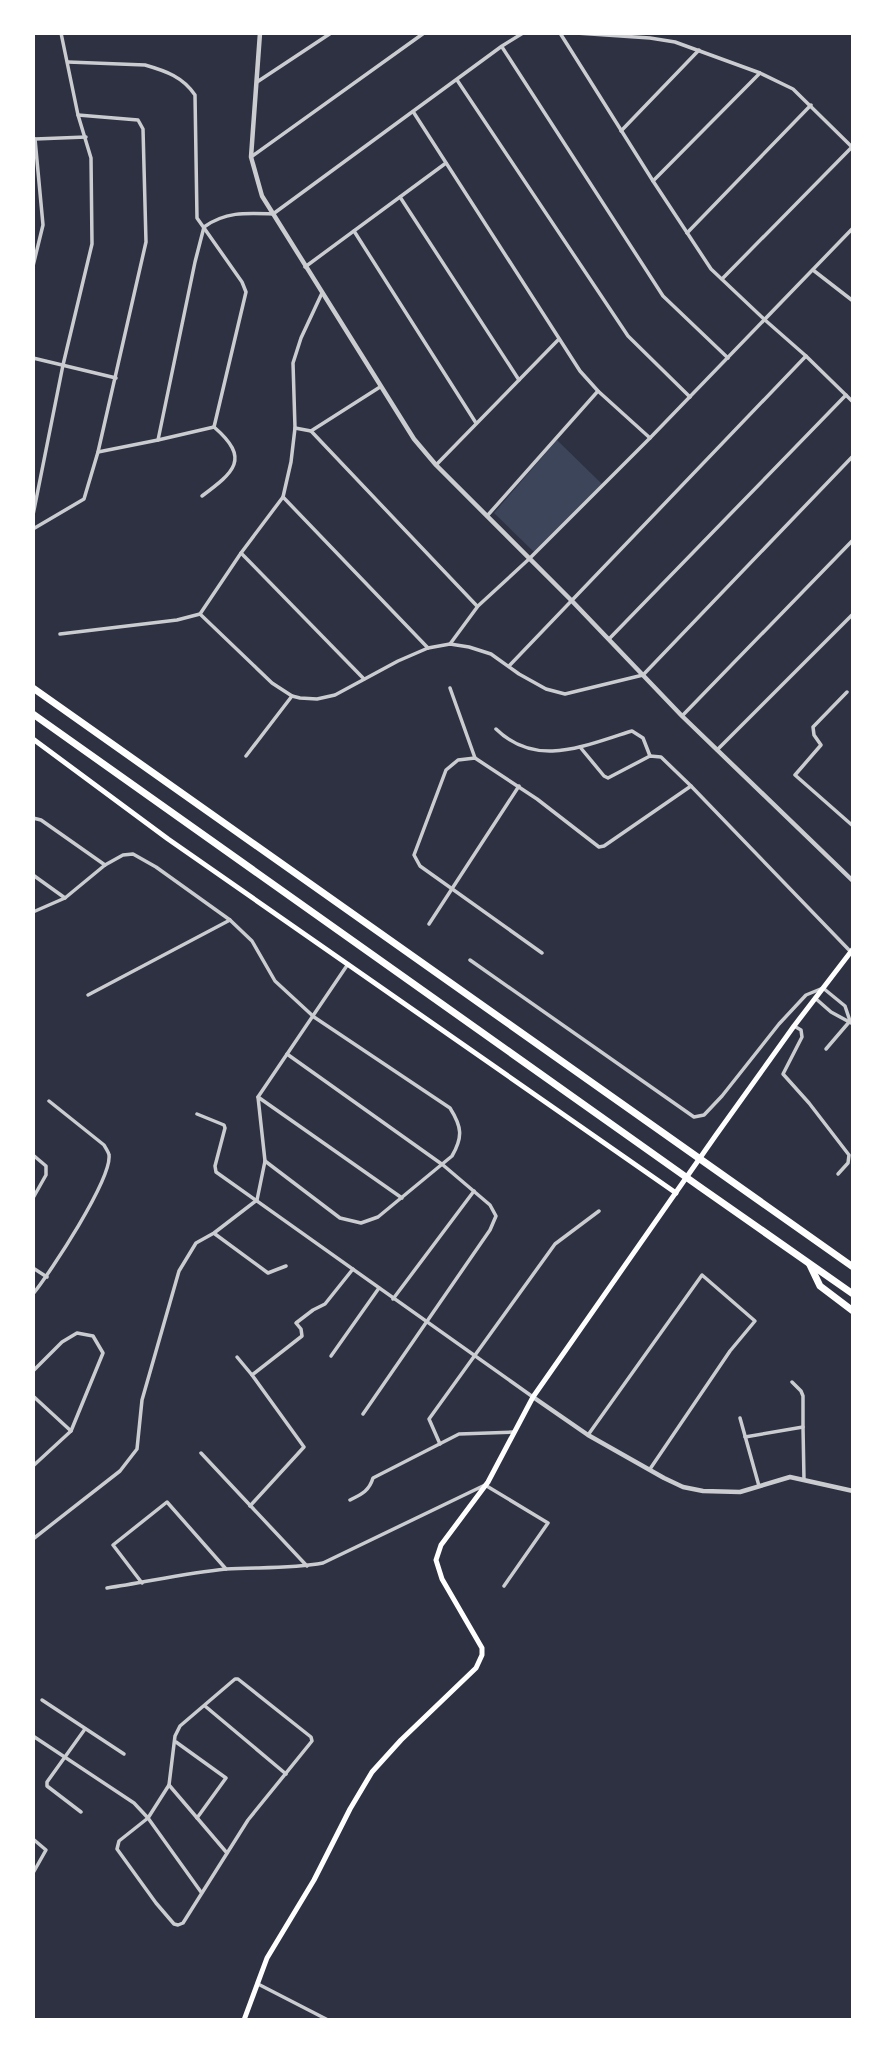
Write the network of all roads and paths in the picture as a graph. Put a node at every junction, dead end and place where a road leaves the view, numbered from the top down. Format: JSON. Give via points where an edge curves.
{"nodes":[{"id":1,"x":61,"y":33,"type":"edge"},
{"id":2,"x":260,"y":33,"type":"edge"},
{"id":3,"x":331,"y":33,"type":"edge"},
{"id":4,"x":424,"y":33,"type":"edge"},
{"id":5,"x":523,"y":33,"type":"edge"},
{"id":6,"x":560,"y":33,"type":"edge"},
{"id":7,"x":576,"y":33,"type":"edge"},
{"id":8,"x":502,"y":46,"type":"junction"},
{"id":9,"x":699,"y":50,"type":"junction"},
{"id":10,"x":68,"y":62,"type":"junction"},
{"id":11,"x":760,"y":73,"type":"junction"},
{"id":12,"x":457,"y":80,"type":"junction"},
{"id":13,"x":255,"y":83,"type":"junction"},
{"id":14,"x":811,"y":105,"type":"junction"},
{"id":15,"x":413,"y":113,"type":"junction"},
{"id":16,"x":78,"y":115,"type":"junction"},
{"id":17,"x":621,"y":131,"type":"junction"},
{"id":18,"x":86,"y":137,"type":"junction"},
{"id":19,"x":34,"y":139,"type":"edge"},
{"id":20,"x":852,"y":148,"type":"edge"},
{"id":21,"x":251,"y":157,"type":"junction"},
{"id":22,"x":446,"y":163,"type":"junction"},
{"id":23,"x":653,"y":181,"type":"junction"},
{"id":24,"x":401,"y":197,"type":"junction"},
{"id":25,"x":273,"y":214,"type":"junction"},
{"id":26,"x":204,"y":228,"type":"junction"},
{"id":27,"x":853,"y":228,"type":"edge"},
{"id":28,"x":354,"y":231,"type":"junction"},
{"id":29,"x":687,"y":233,"type":"junction"},
{"id":30,"x":33,"y":266,"type":"edge"},
{"id":31,"x":305,"y":267,"type":"junction"},
{"id":32,"x":813,"y":270,"type":"junction"},
{"id":33,"x":722,"y":279,"type":"junction"},
{"id":34,"x":322,"y":293,"type":"junction"},
{"id":35,"x":853,"y":302,"type":"edge"},
{"id":36,"x":765,"y":320,"type":"junction"},
{"id":37,"x":559,"y":339,"type":"junction"},
{"id":38,"x":806,"y":356,"type":"junction"},
{"id":39,"x":728,"y":358,"type":"junction"},
{"id":40,"x":33,"y":359,"type":"edge"},
{"id":41,"x":63,"y":365,"type":"junction"},
{"id":42,"x":116,"y":378,"type":"junction"},
{"id":43,"x":519,"y":380,"type":"junction"},
{"id":44,"x":380,"y":387,"type":"junction"},
{"id":45,"x":597,"y":391,"type":"junction"},
{"id":46,"x":846,"y":395,"type":"junction"},
{"id":47,"x":690,"y":397,"type":"junction"},
{"id":48,"x":853,"y":402,"type":"edge"},
{"id":49,"x":476,"y":423,"type":"junction"},
{"id":50,"x":214,"y":427,"type":"junction"},
{"id":51,"x":295,"y":428,"type":"junction"},
{"id":52,"x":311,"y":431,"type":"junction"},
{"id":53,"x":650,"y":438,"type":"junction"},
{"id":54,"x":158,"y":440,"type":"junction"},
{"id":55,"x":98,"y":452,"type":"junction"},
{"id":56,"x":853,"y":456,"type":"edge"},
{"id":57,"x":436,"y":465,"type":"junction"},
{"id":58,"x":202,"y":496,"type":"dead end"},
{"id":59,"x":283,"y":497,"type":"junction"},
{"id":60,"x":33,"y":515,"type":"edge"},
{"id":61,"x":487,"y":516,"type":"junction"},
{"id":62,"x":33,"y":530,"type":"edge"},
{"id":63,"x":853,"y":540,"type":"edge"},
{"id":64,"x":241,"y":553,"type":"junction"},
{"id":65,"x":529,"y":559,"type":"junction"},
{"id":66,"x":572,"y":601,"type":"junction"},
{"id":67,"x":478,"y":606,"type":"junction"},
{"id":68,"x":200,"y":614,"type":"junction"},
{"id":69,"x":853,"y":614,"type":"edge"},
{"id":70,"x":60,"y":634,"type":"dead end"},
{"id":71,"x":609,"y":639,"type":"junction"},
{"id":72,"x":450,"y":644,"type":"junction"},
{"id":73,"x":428,"y":648,"type":"junction"},
{"id":74,"x":509,"y":666,"type":"junction"},
{"id":75,"x":643,"y":676,"type":"junction"},
{"id":76,"x":364,"y":679,"type":"junction"},
{"id":77,"x":33,"y":688,"type":"edge"},
{"id":78,"x":450,"y":688,"type":"dead end"},
{"id":79,"x":847,"y":692,"type":"dead end"},
{"id":80,"x":292,"y":696,"type":"junction"},
{"id":81,"x":33,"y":714,"type":"edge"},
{"id":82,"x":682,"y":716,"type":"junction"},
{"id":83,"x":496,"y":729,"type":"dead end"},
{"id":84,"x":33,"y":739,"type":"edge"},
{"id":85,"x":580,"y":747,"type":"junction"},
{"id":86,"x":717,"y":750,"type":"junction"},
{"id":87,"x":246,"y":756,"type":"dead end"},
{"id":88,"x":650,"y":756,"type":"junction"},
{"id":89,"x":475,"y":758,"type":"junction"},
{"id":90,"x":519,"y":786,"type":"junction"},
{"id":91,"x":691,"y":786,"type":"junction"},
{"id":92,"x":33,"y":818,"type":"edge"},
{"id":93,"x":853,"y":826,"type":"edge"},
{"id":94,"x":105,"y":865,"type":"junction"},
{"id":95,"x":33,"y":875,"type":"edge"},
{"id":96,"x":853,"y":881,"type":"edge"},
{"id":97,"x":453,"y":888,"type":"junction"},
{"id":98,"x":65,"y":898,"type":"junction"},
{"id":99,"x":33,"y":912,"type":"edge"},
{"id":100,"x":230,"y":920,"type":"junction"},
{"id":101,"x":429,"y":924,"type":"dead end"},
{"id":102,"x":851,"y":950,"type":"edge"},
{"id":103,"x":542,"y":953,"type":"dead end"},
{"id":104,"x":470,"y":961,"type":"dead end"},
{"id":105,"x":348,"y":964,"type":"junction"},
{"id":106,"x":823,"y":988,"type":"junction"},
{"id":107,"x":88,"y":995,"type":"dead end"},
{"id":108,"x":815,"y":998,"type":"junction"},
{"id":109,"x":314,"y":1017,"type":"junction"},
{"id":110,"x":851,"y":1022,"type":"edge"},
{"id":111,"x":794,"y":1026,"type":"junction"},
{"id":112,"x":826,"y":1049,"type":"dead end"},
{"id":113,"x":287,"y":1054,"type":"junction"},
{"id":114,"x":258,"y":1097,"type":"junction"},
{"id":115,"x":49,"y":1101,"type":"dead end"},
{"id":116,"x":197,"y":1114,"type":"dead end"},
{"id":117,"x":33,"y":1155,"type":"edge"},
{"id":118,"x":265,"y":1161,"type":"junction"},
{"id":119,"x":443,"y":1165,"type":"junction"},
{"id":120,"x":838,"y":1174,"type":"dead end"},
{"id":121,"x":474,"y":1191,"type":"junction"},
{"id":122,"x":677,"y":1191,"type":"junction"},
{"id":123,"x":33,"y":1198,"type":"edge"},
{"id":124,"x":402,"y":1198,"type":"junction"},
{"id":125,"x":257,"y":1200,"type":"junction"},
{"id":126,"x":599,"y":1210,"type":"dead end"},
{"id":127,"x":214,"y":1233,"type":"junction"},
{"id":128,"x":809,"y":1264,"type":"junction"},
{"id":129,"x":285,"y":1266,"type":"dead end"},
{"id":130,"x":853,"y":1267,"type":"edge"},
{"id":131,"x":33,"y":1268,"type":"edge"},
{"id":132,"x":353,"y":1269,"type":"junction"},
{"id":133,"x":47,"y":1277,"type":"junction"},
{"id":134,"x":379,"y":1288,"type":"junction"},
{"id":135,"x":33,"y":1294,"type":"edge"},
{"id":136,"x":853,"y":1294,"type":"edge"},
{"id":137,"x":393,"y":1299,"type":"junction"},
{"id":138,"x":853,"y":1311,"type":"edge"},
{"id":139,"x":426,"y":1323,"type":"junction"},
{"id":140,"x":331,"y":1356,"type":"dead end"},
{"id":141,"x":237,"y":1357,"type":"dead end"},
{"id":142,"x":475,"y":1357,"type":"junction"},
{"id":143,"x":33,"y":1371,"type":"edge"},
{"id":144,"x":252,"y":1375,"type":"junction"},
{"id":145,"x":793,"y":1382,"type":"dead end"},
{"id":146,"x":33,"y":1396,"type":"edge"},
{"id":147,"x":533,"y":1397,"type":"junction"},
{"id":148,"x":363,"y":1414,"type":"dead end"},
{"id":149,"x":740,"y":1418,"type":"dead end"},
{"id":150,"x":803,"y":1427,"type":"junction"},
{"id":151,"x":71,"y":1431,"type":"junction"},
{"id":152,"x":514,"y":1432,"type":"junction"},
{"id":153,"x":588,"y":1435,"type":"junction"},
{"id":154,"x":746,"y":1437,"type":"junction"},
{"id":155,"x":440,"y":1444,"type":"junction"},
{"id":156,"x":201,"y":1453,"type":"dead end"},
{"id":157,"x":33,"y":1466,"type":"edge"},
{"id":158,"x":649,"y":1470,"type":"junction"},
{"id":159,"x":804,"y":1480,"type":"junction"},
{"id":160,"x":485,"y":1485,"type":"junction"},
{"id":161,"x":759,"y":1486,"type":"junction"},
{"id":162,"x":853,"y":1491,"type":"edge"},
{"id":163,"x":350,"y":1500,"type":"dead end"},
{"id":164,"x":250,"y":1506,"type":"junction"},
{"id":165,"x":33,"y":1539,"type":"edge"},
{"id":166,"x":307,"y":1566,"type":"junction"},
{"id":167,"x":226,"y":1569,"type":"junction"},
{"id":168,"x":142,"y":1583,"type":"junction"},
{"id":169,"x":504,"y":1586,"type":"dead end"},
{"id":170,"x":107,"y":1588,"type":"dead end"},
{"id":171,"x":42,"y":1700,"type":"dead end"},
{"id":172,"x":205,"y":1706,"type":"junction"},
{"id":173,"x":85,"y":1729,"type":"junction"},
{"id":174,"x":33,"y":1736,"type":"edge"},
{"id":175,"x":176,"y":1742,"type":"junction"},
{"id":176,"x":124,"y":1754,"type":"dead end"},
{"id":177,"x":65,"y":1756,"type":"junction"},
{"id":178,"x":286,"y":1774,"type":"junction"},
{"id":179,"x":169,"y":1785,"type":"junction"},
{"id":180,"x":81,"y":1812,"type":"dead end"},
{"id":181,"x":148,"y":1818,"type":"junction"},
{"id":182,"x":197,"y":1818,"type":"junction"},
{"id":183,"x":33,"y":1839,"type":"edge"},
{"id":184,"x":227,"y":1853,"type":"junction"},
{"id":185,"x":33,"y":1873,"type":"edge"},
{"id":186,"x":202,"y":1892,"type":"junction"},
{"id":187,"x":256,"y":1983,"type":"junction"},
{"id":188,"x":246,"y":2019,"type":"edge"},
{"id":189,"x":328,"y":2020,"type":"edge"}],
"edges":[{"from":1,"to":10,"type":"street"},
{"from":2,"to":13,"type":"street"},
{"from":3,"to":13,"type":"street"},
{"from":4,"to":21,"type":"street"},
{"from":5,"to":8,"type":"street"},
{"from":6,"to":17,"type":"street"},
{"from":7,"to":9,"type":"street","via":[[650,38]]},
{"from":8,"to":12,"type":"street"},
{"from":8,"to":39,"type":"street","via":[[663,296]]},
{"from":9,"to":11,"type":"street"},
{"from":9,"to":17,"type":"street"},
{"from":10,"to":16,"type":"street"},
{"from":10,"to":26,"type":"street","via":[[145,65],[186,82],[195,95],[197,218]]},
{"from":11,"to":14,"type":"street","via":[[793,89]]},
{"from":11,"to":23,"type":"street"},
{"from":12,"to":15,"type":"street"},
{"from":12,"to":47,"type":"street","via":[[628,336]]},
{"from":13,"to":21,"type":"street"},
{"from":14,"to":20,"type":"street"},
{"from":14,"to":29,"type":"street"},
{"from":15,"to":22,"type":"street"},
{"from":15,"to":25,"type":"street"},
{"from":16,"to":18,"type":"street"},
{"from":16,"to":42,"type":"street","via":[[138,120],[143,128],[146,242]]},
{"from":17,"to":23,"type":"street"},
{"from":18,"to":19,"type":"street"},
{"from":18,"to":41,"type":"street","via":[[91,158],[92,244]]},
{"from":19,"to":30,"type":"street","via":[[43,225]]},
{"from":20,"to":33,"type":"street"},
{"from":21,"to":25,"type":"street","via":[[262,196]]},
{"from":22,"to":24,"type":"street"},
{"from":22,"to":37,"type":"street"},
{"from":23,"to":29,"type":"street"},
{"from":24,"to":28,"type":"street"},
{"from":24,"to":43,"type":"street"},
{"from":25,"to":26,"type":"street","via":[[234,213]]},
{"from":25,"to":31,"type":"street"},
{"from":26,"to":50,"type":"street","via":[[246,292]]},
{"from":26,"to":54,"type":"street"},
{"from":27,"to":32,"type":"street"},
{"from":28,"to":31,"type":"street"},
{"from":28,"to":49,"type":"street"},
{"from":29,"to":33,"type":"street"},
{"from":31,"to":34,"type":"street"},
{"from":32,"to":35,"type":"street"},
{"from":32,"to":36,"type":"street"},
{"from":33,"to":36,"type":"street"},
{"from":34,"to":44,"type":"street"},
{"from":34,"to":51,"type":"street","via":[[293,363]]},
{"from":36,"to":38,"type":"street"},
{"from":36,"to":39,"type":"street"},
{"from":37,"to":43,"type":"street"},
{"from":37,"to":45,"type":"street"},
{"from":38,"to":46,"type":"street"},
{"from":38,"to":66,"type":"street"},
{"from":39,"to":47,"type":"street"},
{"from":40,"to":41,"type":"street"},
{"from":41,"to":42,"type":"street"},
{"from":41,"to":60,"type":"street"},
{"from":42,"to":55,"type":"street"},
{"from":43,"to":49,"type":"street"},
{"from":44,"to":52,"type":"street"},
{"from":44,"to":57,"type":"street"},
{"from":45,"to":53,"type":"street"},
{"from":45,"to":61,"type":"street"},
{"from":46,"to":48,"type":"street"},
{"from":46,"to":71,"type":"street"},
{"from":47,"to":53,"type":"street"},
{"from":49,"to":57,"type":"street"},
{"from":50,"to":54,"type":"street"},
{"from":50,"to":58,"type":"street","via":[[228,439],[236,458],[232,470]]},
{"from":51,"to":52,"type":"street"},
{"from":51,"to":59,"type":"street"},
{"from":52,"to":67,"type":"street"},
{"from":53,"to":65,"type":"street"},
{"from":54,"to":55,"type":"street"},
{"from":55,"to":62,"type":"street","via":[[83,499]]},
{"from":56,"to":75,"type":"street"},
{"from":57,"to":61,"type":"street"},
{"from":59,"to":64,"type":"street"},
{"from":59,"to":73,"type":"street"},
{"from":61,"to":65,"type":"street"},
{"from":63,"to":82,"type":"street"},
{"from":64,"to":68,"type":"street"},
{"from":64,"to":76,"type":"street"},
{"from":65,"to":66,"type":"street"},
{"from":65,"to":67,"type":"street"},
{"from":66,"to":71,"type":"street"},
{"from":66,"to":74,"type":"street"},
{"from":67,"to":72,"type":"street"},
{"from":68,"to":70,"type":"street"},
{"from":68,"to":80,"type":"street","via":[[272,683]]},
{"from":69,"to":86,"type":"street"},
{"from":71,"to":75,"type":"street"},
{"from":72,"to":73,"type":"street"},
{"from":72,"to":74,"type":"street","via":[[491,654]]},
{"from":73,"to":76,"type":"street"},
{"from":74,"to":75,"type":"street","via":[[546,690],[565,694]]},
{"from":75,"to":82,"type":"street"},
{"from":76,"to":80,"type":"street","via":[[335,695],[317,699]]},
{"from":77,"to":130,"type":"highway"},
{"from":78,"to":89,"type":"street"},
{"from":79,"to":93,"type":"street","via":[[813,727],[821,745],[795,775]]},
{"from":80,"to":87,"type":"street"},
{"from":81,"to":128,"type":"highway"},
{"from":82,"to":86,"type":"street"},
{"from":83,"to":85,"type":"street","via":[[507,739],[540,751]]},
{"from":84,"to":105,"type":"main road"},
{"from":85,"to":88,"type":"street","via":[[632,731],[643,738]]},
{"from":85,"to":88,"type":"street","via":[[608,778]]},
{"from":86,"to":96,"type":"street"},
{"from":88,"to":91,"type":"street","via":[[661,757]]},
{"from":89,"to":90,"type":"street"},
{"from":89,"to":97,"type":"street","via":[[458,760],[446,770],[414,855],[420,866]]},
{"from":90,"to":91,"type":"street","via":[[599,847]]},
{"from":90,"to":97,"type":"street"},
{"from":91,"to":102,"type":"street"},
{"from":92,"to":94,"type":"street"},
{"from":94,"to":98,"type":"street"},
{"from":94,"to":100,"type":"street","via":[[133,854]]},
{"from":95,"to":98,"type":"street"},
{"from":97,"to":101,"type":"street"},
{"from":97,"to":103,"type":"street"},
{"from":98,"to":99,"type":"street"},
{"from":100,"to":107,"type":"street"},
{"from":100,"to":109,"type":"street","via":[[252,942],[275,981]]},
{"from":102,"to":106,"type":"main road"},
{"from":104,"to":106,"type":"street","via":[[694,1117],[704,1115],[722,1096],[806,995]]},
{"from":105,"to":109,"type":"street"},
{"from":105,"to":122,"type":"main road"},
{"from":106,"to":108,"type":"main road"},
{"from":106,"to":110,"type":"street","via":[[845,1006]]},
{"from":108,"to":110,"type":"street"},
{"from":108,"to":111,"type":"main road"},
{"from":109,"to":113,"type":"street"},
{"from":109,"to":119,"type":"street","via":[[450,1108],[459,1122],[460,1143]]},
{"from":110,"to":112,"type":"street"},
{"from":111,"to":120,"type":"street","via":[[802,1033],[783,1074],[849,1155]]},
{"from":111,"to":122,"type":"main road"},
{"from":113,"to":114,"type":"street"},
{"from":113,"to":119,"type":"street"},
{"from":114,"to":118,"type":"street"},
{"from":114,"to":124,"type":"street"},
{"from":115,"to":133,"type":"street","via":[[109,1154],[92,1202]]},
{"from":116,"to":125,"type":"street","via":[[225,1128],[216,1172]]},
{"from":117,"to":123,"type":"street","via":[[46,1167],[46,1175]]},
{"from":118,"to":124,"type":"street","via":[[340,1218],[361,1223],[378,1217]]},
{"from":118,"to":125,"type":"street"},
{"from":119,"to":121,"type":"street"},
{"from":119,"to":124,"type":"street"},
{"from":121,"to":137,"type":"street"},
{"from":121,"to":139,"type":"street","via":[[496,1216]]},
{"from":122,"to":147,"type":"main road"},
{"from":125,"to":127,"type":"street"},
{"from":125,"to":132,"type":"street"},
{"from":126,"to":142,"type":"street","via":[[555,1244]]},
{"from":127,"to":129,"type":"street","via":[[268,1273]]},
{"from":127,"to":165,"type":"street","via":[[196,1243],[179,1271],[142,1400],[137,1449],[120,1471]]},
{"from":128,"to":136,"type":"highway"},
{"from":128,"to":138,"type":"highway","via":[[820,1286]]},
{"from":131,"to":133,"type":"street"},
{"from":132,"to":134,"type":"street"},
{"from":132,"to":144,"type":"street","via":[[325,1304],[296,1323],[302,1336]]},
{"from":133,"to":135,"type":"street"},
{"from":134,"to":137,"type":"street"},
{"from":134,"to":140,"type":"street"},
{"from":137,"to":139,"type":"street"},
{"from":139,"to":142,"type":"street"},
{"from":139,"to":148,"type":"street"},
{"from":141,"to":144,"type":"street"},
{"from":142,"to":147,"type":"street"},
{"from":142,"to":155,"type":"street","via":[[429,1419]]},
{"from":143,"to":151,"type":"street","via":[[77,1333],[93,1336],[103,1353]]},
{"from":144,"to":164,"type":"street","via":[[304,1447]]},
{"from":145,"to":150,"type":"street","via":[[803,1396]]},
{"from":146,"to":151,"type":"street"},
{"from":147,"to":152,"type":"main road"},
{"from":147,"to":153,"type":"street"},
{"from":149,"to":154,"type":"street"},
{"from":150,"to":154,"type":"street"},
{"from":150,"to":159,"type":"street"},
{"from":151,"to":157,"type":"street"},
{"from":152,"to":155,"type":"street","via":[[459,1434]]},
{"from":152,"to":160,"type":"main road"},
{"from":153,"to":158,"type":"street"},
{"from":153,"to":158,"type":"street","via":[[702,1275],[755,1321]]},
{"from":154,"to":161,"type":"street"},
{"from":155,"to":163,"type":"street","via":[[373,1478],[365,1493]]},
{"from":156,"to":164,"type":"street"},
{"from":158,"to":161,"type":"street","via":[[683,1487],[703,1491],[740,1492]]},
{"from":159,"to":161,"type":"street","via":[[790,1477]]},
{"from":159,"to":162,"type":"street"},
{"from":160,"to":166,"type":"street","via":[[323,1563]]},
{"from":160,"to":169,"type":"street","via":[[548,1522]]},
{"from":160,"to":187,"type":"main road","via":[[441,1545],[436,1560],[442,1579],[480,1642],[480,1661],[372,1772]]},
{"from":164,"to":166,"type":"street"},
{"from":166,"to":167,"type":"street"},
{"from":167,"to":168,"type":"street"},
{"from":167,"to":168,"type":"street","via":[[167,1502],[113,1545]]},
{"from":168,"to":170,"type":"street"},
{"from":171,"to":173,"type":"street"},
{"from":172,"to":175,"type":"street","via":[[180,1726]]},
{"from":172,"to":178,"type":"street"},
{"from":172,"to":178,"type":"street","via":[[238,1679],[311,1737]]},
{"from":173,"to":176,"type":"street"},
{"from":173,"to":177,"type":"street"},
{"from":174,"to":177,"type":"street"},
{"from":175,"to":179,"type":"street"},
{"from":175,"to":182,"type":"street","via":[[226,1779]]},
{"from":177,"to":180,"type":"street","via":[[48,1777],[47,1786]]},
{"from":177,"to":181,"type":"street","via":[[134,1803]]},
{"from":178,"to":184,"type":"street"},
{"from":179,"to":181,"type":"street"},
{"from":179,"to":182,"type":"street"},
{"from":181,"to":186,"type":"street"},
{"from":181,"to":186,"type":"street","via":[[119,1841],[117,1849],[156,1903],[178,1925]]},
{"from":182,"to":184,"type":"street"},
{"from":183,"to":185,"type":"street","via":[[46,1850]]},
{"from":184,"to":186,"type":"street"},
{"from":187,"to":188,"type":"main road"},
{"from":187,"to":189,"type":"street"}]}
